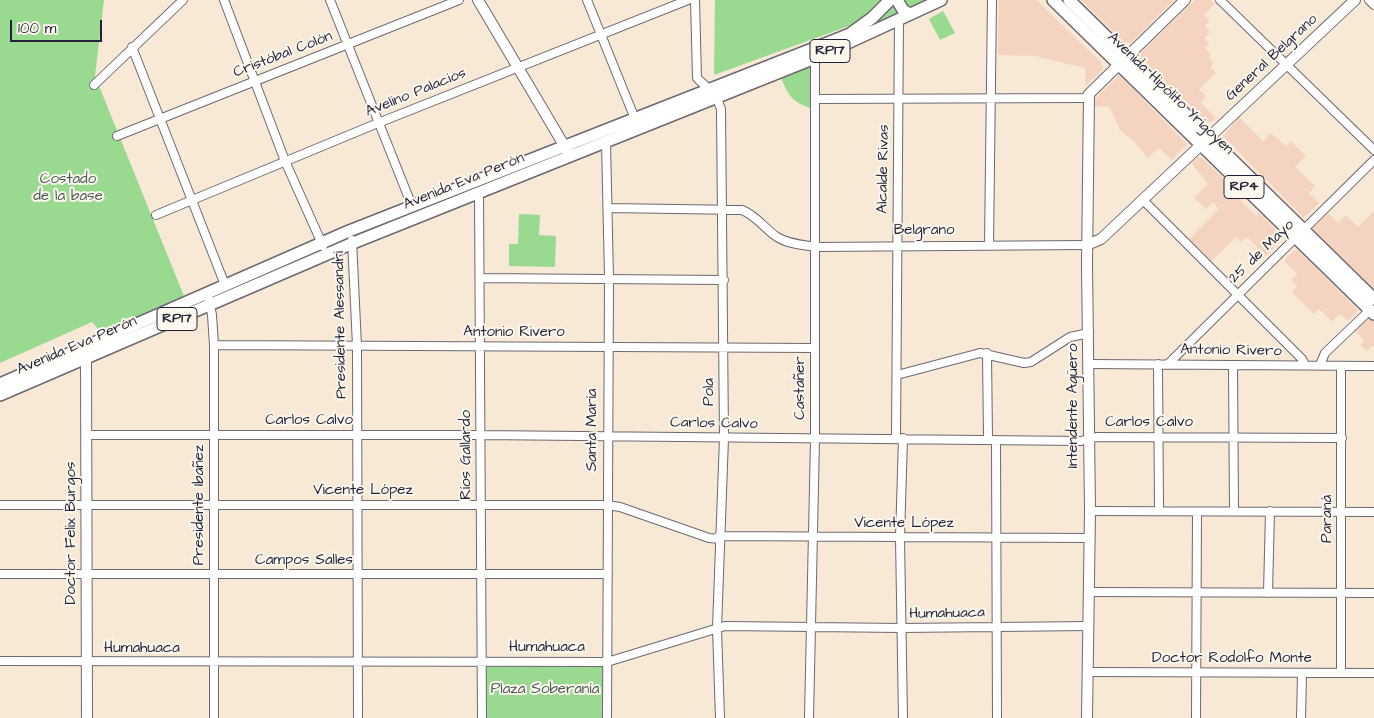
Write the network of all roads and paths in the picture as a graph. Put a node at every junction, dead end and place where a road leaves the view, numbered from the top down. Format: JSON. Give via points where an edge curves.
{"nodes":[{"id":1,"x":183,"y":0,"type":"edge"},
{"id":2,"x":224,"y":0,"type":"edge"},
{"id":3,"x":330,"y":0,"type":"edge"},
{"id":4,"x":460,"y":0,"type":"edge"},
{"id":5,"x":587,"y":0,"type":"edge"},
{"id":6,"x":688,"y":0,"type":"edge"},
{"id":7,"x":696,"y":0,"type":"edge"},
{"id":8,"x":890,"y":0,"type":"edge"},
{"id":9,"x":897,"y":0,"type":"edge"},
{"id":10,"x":941,"y":0,"type":"edge"},
{"id":11,"x":992,"y":0,"type":"edge"},
{"id":12,"x":1052,"y":0,"type":"edge"},
{"id":13,"x":1069,"y":0,"type":"edge"},
{"id":14,"x":1185,"y":0,"type":"edge"},
{"id":15,"x":1220,"y":0,"type":"edge"},
{"id":16,"x":1355,"y":0,"type":"edge"},
{"id":17,"x":1369,"y":0,"type":"edge"},
{"id":18,"x":482,"y":1,"type":"edge"},
{"id":19,"x":1374,"y":5,"type":"edge"},
{"id":20,"x":910,"y":14,"type":"junction"},
{"id":21,"x":899,"y":19,"type":"junction"},
{"id":22,"x":601,"y":34,"type":"junction"},
{"id":23,"x":348,"y":45,"type":"junction"},
{"id":24,"x":132,"y":47,"type":"junction"},
{"id":25,"x":815,"y":58,"type":"junction"},
{"id":26,"x":1123,"y":60,"type":"junction"},
{"id":27,"x":1287,"y":65,"type":"junction"},
{"id":28,"x":518,"y":67,"type":"junction"},
{"id":29,"x":254,"y":81,"type":"junction"},
{"id":30,"x":94,"y":85,"type":"dead end"},
{"id":31,"x":712,"y":92,"type":"junction"},
{"id":32,"x":1089,"y":94,"type":"junction"},
{"id":33,"x":990,"y":98,"type":"junction"},
{"id":34,"x":816,"y":99,"type":"junction"},
{"id":35,"x":899,"y":99,"type":"junction"},
{"id":36,"x":161,"y":118,"type":"junction"},
{"id":37,"x":635,"y":119,"type":"junction"},
{"id":38,"x":378,"y":123,"type":"junction"},
{"id":39,"x":117,"y":136,"type":"dead end"},
{"id":40,"x":1205,"y":141,"type":"junction"},
{"id":41,"x":606,"y":142,"type":"junction"},
{"id":42,"x":1374,"y":150,"type":"edge"},
{"id":43,"x":567,"y":151,"type":"junction"},
{"id":44,"x":1374,"y":160,"type":"edge"},
{"id":45,"x":286,"y":161,"type":"junction"},
{"id":46,"x":479,"y":192,"type":"junction"},
{"id":47,"x":192,"y":199,"type":"junction"},
{"id":48,"x":1143,"y":200,"type":"junction"},
{"id":49,"x":412,"y":206,"type":"junction"},
{"id":50,"x":608,"y":208,"type":"junction"},
{"id":51,"x":724,"y":208,"type":"junction"},
{"id":52,"x":156,"y":215,"type":"dead end"},
{"id":53,"x":349,"y":231,"type":"junction"},
{"id":54,"x":1300,"y":234,"type":"junction"},
{"id":55,"x":321,"y":243,"type":"junction"},
{"id":56,"x":354,"y":243,"type":"junction"},
{"id":57,"x":1087,"y":245,"type":"junction"},
{"id":58,"x":897,"y":246,"type":"junction"},
{"id":59,"x":989,"y":246,"type":"junction"},
{"id":60,"x":816,"y":247,"type":"junction"},
{"id":61,"x":326,"y":254,"type":"junction"},
{"id":62,"x":481,"y":278,"type":"junction"},
{"id":63,"x":609,"y":278,"type":"junction"},
{"id":64,"x":724,"y":280,"type":"junction"},
{"id":65,"x":225,"y":285,"type":"junction"},
{"id":66,"x":207,"y":292,"type":"junction"},
{"id":67,"x":1237,"y":295,"type":"junction"},
{"id":68,"x":1374,"y":299,"type":"edge"},
{"id":69,"x":210,"y":305,"type":"junction"},
{"id":70,"x":1373,"y":310,"type":"edge"},
{"id":71,"x":1089,"y":333,"type":"junction"},
{"id":72,"x":214,"y":345,"type":"junction"},
{"id":73,"x":357,"y":346,"type":"junction"},
{"id":74,"x":480,"y":347,"type":"junction"},
{"id":75,"x":607,"y":347,"type":"junction"},
{"id":76,"x":723,"y":347,"type":"junction"},
{"id":77,"x":815,"y":348,"type":"junction"},
{"id":78,"x":84,"y":352,"type":"junction"},
{"id":79,"x":987,"y":353,"type":"junction"},
{"id":80,"x":1089,"y":364,"type":"junction"},
{"id":81,"x":1158,"y":364,"type":"junction"},
{"id":82,"x":1168,"y":364,"type":"junction"},
{"id":83,"x":1233,"y":365,"type":"junction"},
{"id":84,"x":1305,"y":365,"type":"junction"},
{"id":85,"x":1320,"y":365,"type":"junction"},
{"id":86,"x":1341,"y":366,"type":"junction"},
{"id":87,"x":1374,"y":366,"type":"edge"},
{"id":88,"x":897,"y":375,"type":"junction"},
{"id":89,"x":0,"y":384,"type":"edge"},
{"id":90,"x":0,"y":396,"type":"edge"},
{"id":91,"x":214,"y":434,"type":"junction"},
{"id":92,"x":481,"y":434,"type":"junction"},
{"id":93,"x":86,"y":435,"type":"junction"},
{"id":94,"x":357,"y":435,"type":"junction"},
{"id":95,"x":608,"y":436,"type":"junction"},
{"id":96,"x":1160,"y":437,"type":"junction"},
{"id":97,"x":1235,"y":437,"type":"junction"},
{"id":98,"x":724,"y":438,"type":"junction"},
{"id":99,"x":900,"y":438,"type":"junction"},
{"id":100,"x":1342,"y":438,"type":"junction"},
{"id":101,"x":1089,"y":439,"type":"junction"},
{"id":102,"x":815,"y":440,"type":"junction"},
{"id":103,"x":992,"y":440,"type":"junction"},
{"id":104,"x":213,"y":504,"type":"junction"},
{"id":105,"x":0,"y":505,"type":"edge"},
{"id":106,"x":357,"y":505,"type":"junction"},
{"id":107,"x":606,"y":505,"type":"junction"},
{"id":108,"x":87,"y":506,"type":"junction"},
{"id":109,"x":481,"y":506,"type":"junction"},
{"id":110,"x":1159,"y":510,"type":"junction"},
{"id":111,"x":1090,"y":511,"type":"junction"},
{"id":112,"x":1234,"y":511,"type":"junction"},
{"id":113,"x":1270,"y":511,"type":"junction"},
{"id":114,"x":1196,"y":512,"type":"junction"},
{"id":115,"x":1342,"y":512,"type":"junction"},
{"id":116,"x":1374,"y":512,"type":"edge"},
{"id":117,"x":812,"y":536,"type":"junction"},
{"id":118,"x":720,"y":537,"type":"junction"},
{"id":119,"x":900,"y":538,"type":"junction"},
{"id":120,"x":996,"y":538,"type":"junction"},
{"id":121,"x":1089,"y":538,"type":"junction"},
{"id":122,"x":0,"y":574,"type":"edge"},
{"id":123,"x":357,"y":574,"type":"junction"},
{"id":124,"x":481,"y":574,"type":"junction"},
{"id":125,"x":608,"y":574,"type":"junction"},
{"id":126,"x":87,"y":575,"type":"junction"},
{"id":127,"x":214,"y":575,"type":"junction"},
{"id":128,"x":1089,"y":592,"type":"junction"},
{"id":129,"x":1196,"y":592,"type":"junction"},
{"id":130,"x":1268,"y":592,"type":"junction"},
{"id":131,"x":1341,"y":593,"type":"junction"},
{"id":132,"x":1374,"y":593,"type":"edge"},
{"id":133,"x":1089,"y":626,"type":"junction"},
{"id":134,"x":810,"y":627,"type":"junction"},
{"id":135,"x":996,"y":627,"type":"junction"},
{"id":136,"x":717,"y":628,"type":"junction"},
{"id":137,"x":902,"y":628,"type":"junction"},
{"id":138,"x":0,"y":661,"type":"edge"},
{"id":139,"x":86,"y":662,"type":"junction"},
{"id":140,"x":215,"y":662,"type":"junction"},
{"id":141,"x":482,"y":662,"type":"junction"},
{"id":142,"x":607,"y":662,"type":"junction"},
{"id":143,"x":358,"y":663,"type":"junction"},
{"id":144,"x":1089,"y":672,"type":"junction"},
{"id":145,"x":1196,"y":673,"type":"junction"},
{"id":146,"x":1341,"y":673,"type":"junction"},
{"id":147,"x":1302,"y":674,"type":"junction"},
{"id":148,"x":1374,"y":674,"type":"edge"},
{"id":149,"x":86,"y":718,"type":"edge"},
{"id":150,"x":214,"y":718,"type":"edge"},
{"id":151,"x":358,"y":718,"type":"edge"},
{"id":152,"x":482,"y":718,"type":"edge"},
{"id":153,"x":607,"y":718,"type":"edge"},
{"id":154,"x":720,"y":718,"type":"edge"},
{"id":155,"x":808,"y":718,"type":"edge"},
{"id":156,"x":903,"y":718,"type":"edge"},
{"id":157,"x":997,"y":718,"type":"edge"},
{"id":158,"x":1087,"y":718,"type":"edge"},
{"id":159,"x":1196,"y":718,"type":"edge"},
{"id":160,"x":1301,"y":718,"type":"edge"}],
"edges":[{"from":1,"to":24,"type":"street"},
{"from":2,"to":29,"type":"street"},
{"from":3,"to":23,"type":"street"},
{"from":4,"to":23,"type":"street","name":"Cristóbal Colón"},
{"from":5,"to":22,"type":"street"},
{"from":6,"to":22,"type":"street","name":"Avelino Palacios"},
{"from":7,"to":31,"type":"street","name":"Pola","via":[[697,78]]},
{"from":8,"to":31,"type":"main road","name":"Avenida Eva Perón","number":"RP17","via":[[850,34]]},
{"from":9,"to":20,"type":"main road"},
{"from":10,"to":20,"type":"main road","name":"Avenida Eva Perón","number":"RP17"},
{"from":11,"to":33,"type":"street"},
{"from":12,"to":26,"type":"main road","name":"Avenida Hipólito Yrigoyen","number":"RP4"},
{"from":13,"to":26,"type":"main road","name":"Avenida Hipólito Yrigoyen","number":"RP4"},
{"from":14,"to":26,"type":"street"},
{"from":15,"to":27,"type":"street"},
{"from":16,"to":27,"type":"street","name":"General Belgrano"},
{"from":17,"to":19,"type":"street"},
{"from":18,"to":28,"type":"street"},
{"from":20,"to":21,"type":"main road","name":"Avenida Eva Perón","number":"RP17"},
{"from":21,"to":25,"type":"main road","name":"Avenida Eva Perón","number":"RP17"},
{"from":21,"to":35,"type":"street","name":"Alcalde Rivas"},
{"from":22,"to":28,"type":"street","name":"Avelino Palacios"},
{"from":22,"to":37,"type":"street"},
{"from":23,"to":29,"type":"street","name":"Cristóbal Colón"},
{"from":23,"to":38,"type":"street"},
{"from":24,"to":30,"type":"street"},
{"from":24,"to":36,"type":"street"},
{"from":25,"to":31,"type":"main road","name":"Avenida Eva Perón","number":"RP17"},
{"from":25,"to":34,"type":"street","name":"Castañer"},
{"from":26,"to":32,"type":"street"},
{"from":26,"to":40,"type":"main road","name":"Avenida Hipólito Yrigoyen","number":"RP4"},
{"from":27,"to":40,"type":"street","name":"General Belgrano"},
{"from":27,"to":42,"type":"street"},
{"from":28,"to":38,"type":"street","name":"Avelino Palacios"},
{"from":28,"to":43,"type":"street"},
{"from":29,"to":36,"type":"street","name":"Cristóbal Colón"},
{"from":29,"to":45,"type":"street"},
{"from":31,"to":37,"type":"main road","name":"Avenida Eva Perón","number":"RP17"},
{"from":31,"to":41,"type":"main road","name":"Avenida Eva Perón","number":"RP17"},
{"from":31,"to":51,"type":"street","name":"Pola","via":[[722,109]]},
{"from":32,"to":33,"type":"street","via":[[1084,98]]},
{"from":32,"to":57,"type":"street","name":"Intendente Agüero"},
{"from":33,"to":35,"type":"street"},
{"from":33,"to":59,"type":"street"},
{"from":34,"to":35,"type":"street"},
{"from":34,"to":60,"type":"street","name":"Castañer"},
{"from":35,"to":58,"type":"street","name":"Alcalde Rivas"},
{"from":36,"to":39,"type":"street","name":"Cristóbal Colón"},
{"from":36,"to":47,"type":"street"},
{"from":37,"to":43,"type":"main road","name":"Avenida Eva Perón","number":"RP17"},
{"from":38,"to":45,"type":"street","name":"Avelino Palacios"},
{"from":38,"to":49,"type":"street"},
{"from":40,"to":48,"type":"street"},
{"from":40,"to":54,"type":"main road","name":"Avenida Hipólito Yrigoyen","number":"RP4"},
{"from":41,"to":43,"type":"main road","name":"Avenida Eva Perón","number":"RP17"},
{"from":41,"to":50,"type":"street","name":"Santa María"},
{"from":43,"to":46,"type":"main road","name":"Avenida Eva Perón","number":"RP17"},
{"from":43,"to":49,"type":"main road","name":"Avenida Eva Perón","number":"RP17"},
{"from":44,"to":54,"type":"street","name":"25 de Mayo"},
{"from":45,"to":47,"type":"street","name":"Avelino Palacios"},
{"from":45,"to":55,"type":"street"},
{"from":46,"to":56,"type":"main road","name":"Avenida Eva Perón","number":"RP17"},
{"from":46,"to":62,"type":"street","name":"Ríos Gallardo"},
{"from":47,"to":52,"type":"street","name":"Avelino Palacios"},
{"from":47,"to":65,"type":"street"},
{"from":48,"to":57,"type":"street","via":[[1101,239]]},
{"from":48,"to":67,"type":"street"},
{"from":49,"to":53,"type":"main road","name":"Avenida Eva Perón","number":"RP17"},
{"from":50,"to":51,"type":"street","name":"Belgrano"},
{"from":50,"to":63,"type":"street","name":"Santa María"},
{"from":51,"to":60,"type":"street","name":"Belgrano","via":[[749,212],[784,241]]},
{"from":51,"to":64,"type":"street","name":"Pola"},
{"from":53,"to":55,"type":"main road","name":"Avenida Eva Perón","number":"RP17"},
{"from":53,"to":56,"type":"street","name":"Presidente Alessandri"},
{"from":54,"to":67,"type":"street","name":"25 de Mayo"},
{"from":54,"to":68,"type":"main road","name":"Avenida Hipólito Yrigoyen","number":"RP4"},
{"from":54,"to":70,"type":"main road","name":"Avenida Hipólito Yrigoyen","number":"RP4"},
{"from":55,"to":61,"type":"street"},
{"from":55,"to":65,"type":"main road","name":"Avenida Eva Perón","number":"RP17"},
{"from":56,"to":61,"type":"main road","name":"Avenida Eva Perón","number":"RP17"},
{"from":56,"to":73,"type":"street","name":"Presidente Alessandri"},
{"from":57,"to":59,"type":"street","name":"Belgrano"},
{"from":57,"to":71,"type":"street","name":"Intendente Agüero"},
{"from":58,"to":59,"type":"street","name":"Belgrano"},
{"from":58,"to":60,"type":"street","name":"Belgrano"},
{"from":58,"to":88,"type":"street","name":"Alcalde Rivas"},
{"from":60,"to":77,"type":"street","name":"Castañer"},
{"from":61,"to":69,"type":"main road","name":"Avenida Eva Perón","number":"RP17"},
{"from":62,"to":63,"type":"street"},
{"from":62,"to":74,"type":"street","name":"Ríos Gallardo"},
{"from":63,"to":64,"type":"street"},
{"from":63,"to":75,"type":"street","name":"Santa María"},
{"from":64,"to":76,"type":"street","name":"Pola"},
{"from":65,"to":66,"type":"main road","name":"Avenida Eva Perón","number":"RP17"},
{"from":66,"to":69,"type":"street","name":"Presidente Ibañez"},
{"from":66,"to":78,"type":"main road","name":"Avenida Eva Perón","number":"RP17"},
{"from":67,"to":82,"type":"street","name":"25 de Mayo"},
{"from":67,"to":84,"type":"street"},
{"from":69,"to":72,"type":"street","name":"Presidente Ibañez"},
{"from":69,"to":78,"type":"main road","name":"Avenida Eva Perón","number":"RP17"},
{"from":70,"to":85,"type":"street","via":[[1325,353]]},
{"from":71,"to":79,"type":"street","via":[[1070,336],[1031,362],[1005,360]]},
{"from":71,"to":80,"type":"street","name":"Intendente Agüero"},
{"from":72,"to":73,"type":"street","name":"Antonio Rivero"},
{"from":72,"to":91,"type":"street","name":"Presidente Ibañez"},
{"from":73,"to":74,"type":"street","name":"Antonio Rivero"},
{"from":73,"to":94,"type":"street","name":"Presidente Alessandri"},
{"from":74,"to":75,"type":"street","name":"Antonio Rivero"},
{"from":74,"to":92,"type":"street","name":"Ríos Gallardo"},
{"from":75,"to":76,"type":"street","name":"Antonio Rivero"},
{"from":75,"to":95,"type":"street","name":"Santa María"},
{"from":76,"to":77,"type":"street","name":"Antonio Rivero"},
{"from":76,"to":98,"type":"street","name":"Pola"},
{"from":77,"to":102,"type":"street","name":"Castañer"},
{"from":78,"to":89,"type":"main road","name":"Avenida Eva Perón","number":"RP17"},
{"from":78,"to":90,"type":"main road","name":"Avenida Eva Perón","number":"RP17"},
{"from":78,"to":93,"type":"street","name":"Doctor Felix Burgos"},
{"from":79,"to":88,"type":"street"},
{"from":79,"to":103,"type":"street"},
{"from":80,"to":81,"type":"street","name":"Antonio Rivero"},
{"from":80,"to":101,"type":"street","name":"Intendente Agüero"},
{"from":81,"to":82,"type":"street","name":"Antonio Rivero"},
{"from":81,"to":96,"type":"street"},
{"from":82,"to":83,"type":"street","name":"Antonio Rivero"},
{"from":83,"to":84,"type":"street","name":"Antonio Rivero"},
{"from":83,"to":97,"type":"street"},
{"from":84,"to":85,"type":"street","name":"Antonio Rivero"},
{"from":85,"to":86,"type":"street","name":"Antonio Rivero"},
{"from":86,"to":87,"type":"street","name":"Antonio Rivero"},
{"from":86,"to":100,"type":"street","name":"Paraná"},
{"from":88,"to":99,"type":"street","name":"Alcalde Rivas"},
{"from":91,"to":93,"type":"street","name":"Carlos Calvo"},
{"from":91,"to":94,"type":"street","name":"Carlos Calvo"},
{"from":91,"to":104,"type":"street","name":"Presidente Ibañez"},
{"from":92,"to":94,"type":"street","name":"Carlos Calvo"},
{"from":92,"to":95,"type":"street","name":"Carlos Calvo"},
{"from":92,"to":109,"type":"street","name":"Ríos Gallardo"},
{"from":93,"to":108,"type":"street","name":"Doctor Felix Burgos"},
{"from":94,"to":106,"type":"street","name":"Presidente Alessandri"},
{"from":95,"to":98,"type":"street","name":"Carlos Calvo"},
{"from":95,"to":107,"type":"street","name":"Santa María"},
{"from":96,"to":97,"type":"street","name":"Carlos Calvo"},
{"from":96,"to":101,"type":"street","name":"Carlos Calvo"},
{"from":96,"to":110,"type":"street"},
{"from":97,"to":100,"type":"street","name":"Carlos Calvo"},
{"from":97,"to":112,"type":"street"},
{"from":98,"to":102,"type":"street","name":"Carlos Calvo"},
{"from":98,"to":118,"type":"street","name":"Pola"},
{"from":99,"to":102,"type":"street","name":"Carlos Calvo"},
{"from":99,"to":103,"type":"street","name":"Carlos Calvo"},
{"from":99,"to":119,"type":"street","name":"Alcalde Rivas"},
{"from":100,"to":115,"type":"street","name":"Paraná"},
{"from":101,"to":103,"type":"street","name":"Carlos Calvo"},
{"from":101,"to":111,"type":"street","name":"Intendente Agüero"},
{"from":102,"to":117,"type":"street","name":"Castañer"},
{"from":103,"to":120,"type":"street"},
{"from":104,"to":106,"type":"street","name":"Vicente López"},
{"from":104,"to":108,"type":"street","name":"Vicente López"},
{"from":104,"to":127,"type":"street","name":"Presidente Ibañez"},
{"from":105,"to":108,"type":"street","name":"Vicente López"},
{"from":106,"to":109,"type":"street","name":"Vicente López"},
{"from":106,"to":123,"type":"street","name":"Presidente Alessandri"},
{"from":107,"to":109,"type":"street","name":"Vicente López"},
{"from":107,"to":118,"type":"street","name":"Vicente López","via":[[709,538]]},
{"from":107,"to":125,"type":"street","name":"Santa María"},
{"from":108,"to":126,"type":"street","name":"Doctor Felix Burgos"},
{"from":109,"to":124,"type":"street","name":"Ríos Gallardo"},
{"from":110,"to":111,"type":"street"},
{"from":110,"to":114,"type":"street"},
{"from":111,"to":121,"type":"street","name":"Intendente Agüero"},
{"from":112,"to":113,"type":"street"},
{"from":112,"to":114,"type":"street"},
{"from":113,"to":115,"type":"street"},
{"from":113,"to":130,"type":"street"},
{"from":114,"to":129,"type":"street"},
{"from":115,"to":116,"type":"street"},
{"from":115,"to":131,"type":"street","name":"Paraná"},
{"from":117,"to":118,"type":"street","name":"Vicente López"},
{"from":117,"to":119,"type":"street","name":"Vicente López"},
{"from":117,"to":134,"type":"street","name":"Castañer"},
{"from":118,"to":136,"type":"street","name":"Pola"},
{"from":119,"to":120,"type":"street","name":"Vicente López"},
{"from":119,"to":137,"type":"street","name":"Alcalde Rivas"},
{"from":120,"to":121,"type":"street","name":"Vicente López"},
{"from":120,"to":135,"type":"street"},
{"from":121,"to":128,"type":"street","name":"Intendente Agüero"},
{"from":122,"to":126,"type":"street","name":"Campos Salles"},
{"from":123,"to":124,"type":"street","name":"Campos Salles"},
{"from":123,"to":127,"type":"street","name":"Campos Salles"},
{"from":123,"to":143,"type":"street","name":"Presidente Alessandri"},
{"from":124,"to":125,"type":"street","name":"Campos Salles"},
{"from":124,"to":141,"type":"street","name":"Ríos Gallardo"},
{"from":125,"to":142,"type":"street","name":"Santa María"},
{"from":126,"to":127,"type":"street","name":"Campos Salles"},
{"from":126,"to":139,"type":"street","name":"Doctor Felix Burgos"},
{"from":127,"to":140,"type":"street","name":"Presidente Ibañez"},
{"from":128,"to":129,"type":"street"},
{"from":128,"to":133,"type":"street","name":"Intendente Agüero"},
{"from":129,"to":130,"type":"street"},
{"from":129,"to":145,"type":"street"},
{"from":130,"to":131,"type":"street"},
{"from":131,"to":132,"type":"street"},
{"from":131,"to":146,"type":"street","name":"Paraná"},
{"from":133,"to":135,"type":"street","name":"Humahuaca"},
{"from":133,"to":144,"type":"street","name":"Intendente Agüero"},
{"from":134,"to":136,"type":"street","name":"Humahuaca"},
{"from":134,"to":137,"type":"street","name":"Humahuaca"},
{"from":134,"to":155,"type":"street","name":"Castañer"},
{"from":135,"to":137,"type":"street","name":"Humahuaca"},
{"from":135,"to":157,"type":"street"},
{"from":136,"to":142,"type":"street","name":"Humahuaca"},
{"from":136,"to":154,"type":"street","name":"Pola"},
{"from":137,"to":156,"type":"street","name":"Alcalde Rivas"},
{"from":138,"to":139,"type":"street","name":"Humahuaca"},
{"from":139,"to":140,"type":"street","name":"Humahuaca"},
{"from":139,"to":149,"type":"street","name":"Doctor Felix Burgos"},
{"from":140,"to":143,"type":"street","name":"Humahuaca"},
{"from":140,"to":150,"type":"street","name":"Presidente Ibañez"},
{"from":141,"to":142,"type":"street","name":"Humahuaca"},
{"from":141,"to":143,"type":"street","name":"Humahuaca"},
{"from":141,"to":152,"type":"street","name":"Ríos Gallardo"},
{"from":142,"to":153,"type":"street","name":"Santa María"},
{"from":143,"to":151,"type":"street","name":"Presidente Alessandri"},
{"from":144,"to":145,"type":"street","name":"Doctor Rodolfo Monte"},
{"from":144,"to":158,"type":"street","name":"Intendente Agüero"},
{"from":145,"to":147,"type":"street","name":"Doctor Rodolfo Monte"},
{"from":145,"to":159,"type":"street"},
{"from":146,"to":147,"type":"street","name":"Doctor Rodolfo Monte"},
{"from":146,"to":148,"type":"street","name":"Doctor Rodolfo Monte"},
{"from":147,"to":160,"type":"street"}]}
